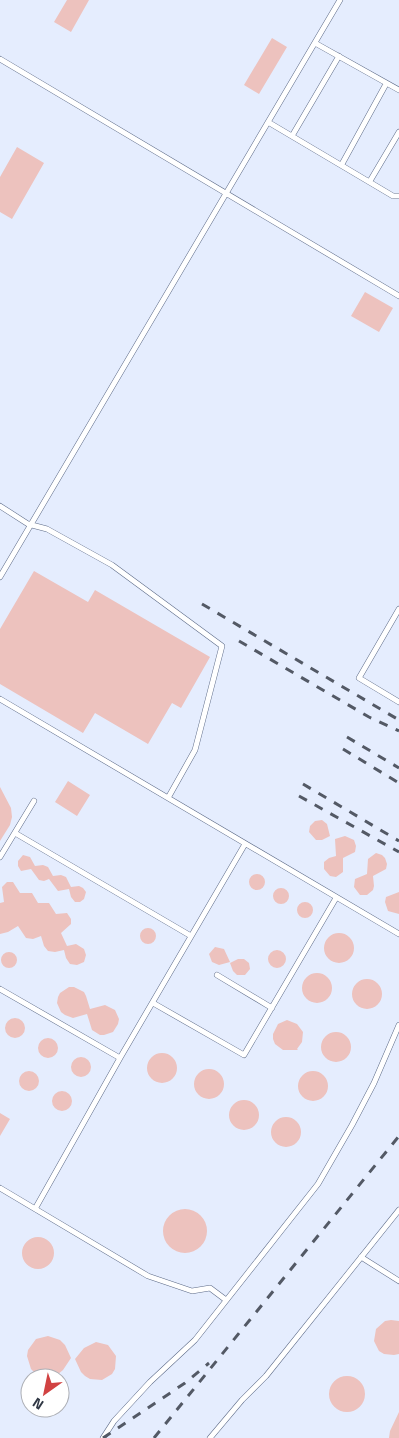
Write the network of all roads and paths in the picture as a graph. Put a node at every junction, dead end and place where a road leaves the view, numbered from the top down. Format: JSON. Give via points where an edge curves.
{"nodes":[{"id":1,"x":340,"y":0,"type":"edge"},
{"id":2,"x":315,"y":43,"type":"junction"},
{"id":3,"x":339,"y":56,"type":"junction"},
{"id":4,"x":0,"y":59,"type":"edge"},
{"id":5,"x":386,"y":84,"type":"junction"},
{"id":6,"x":399,"y":90,"type":"edge"},
{"id":7,"x":268,"y":122,"type":"junction"},
{"id":8,"x":399,"y":132,"type":"edge"},
{"id":9,"x":292,"y":136,"type":"junction"},
{"id":10,"x":342,"y":164,"type":"junction"},
{"id":11,"x":370,"y":181,"type":"junction"},
{"id":12,"x":226,"y":194,"type":"junction"},
{"id":13,"x":399,"y":196,"type":"edge"},
{"id":14,"x":399,"y":296,"type":"edge"},
{"id":15,"x":0,"y":506,"type":"edge"},
{"id":16,"x":31,"y":524,"type":"junction"},
{"id":17,"x":0,"y":577,"type":"edge"},
{"id":18,"x":399,"y":609,"type":"edge"},
{"id":19,"x":0,"y":699,"type":"edge"},
{"id":20,"x":399,"y":702,"type":"edge"},
{"id":21,"x":168,"y":798,"type":"junction"},
{"id":22,"x":34,"y":801,"type":"dead end"},
{"id":23,"x":14,"y":833,"type":"junction"},
{"id":24,"x":245,"y":844,"type":"junction"},
{"id":25,"x":0,"y":857,"type":"edge"},
{"id":26,"x":336,"y":898,"type":"junction"},
{"id":27,"x":399,"y":934,"type":"edge"},
{"id":28,"x":191,"y":936,"type":"junction"},
{"id":29,"x":217,"y":975,"type":"dead end"},
{"id":30,"x":0,"y":989,"type":"edge"},
{"id":31,"x":153,"y":1003,"type":"junction"},
{"id":32,"x":272,"y":1008,"type":"junction"},
{"id":33,"x":399,"y":1025,"type":"edge"},
{"id":34,"x":120,"y":1058,"type":"junction"},
{"id":35,"x":0,"y":1188,"type":"edge"},
{"id":36,"x":35,"y":1209,"type":"junction"},
{"id":37,"x":399,"y":1210,"type":"edge"},
{"id":38,"x":361,"y":1257,"type":"junction"},
{"id":39,"x":399,"y":1281,"type":"edge"},
{"id":40,"x":226,"y":1300,"type":"junction"},
{"id":41,"x":103,"y":1438,"type":"edge"},
{"id":42,"x":210,"y":1438,"type":"edge"}],
"edges":[{"from":1,"to":2,"type":"lane"},
{"from":2,"to":3,"type":"lane"},
{"from":2,"to":7,"type":"lane"},
{"from":3,"to":5,"type":"lane"},
{"from":3,"to":9,"type":"lane"},
{"from":4,"to":12,"type":"lane"},
{"from":5,"to":6,"type":"lane"},
{"from":5,"to":10,"type":"lane"},
{"from":7,"to":9,"type":"lane"},
{"from":7,"to":12,"type":"lane"},
{"from":8,"to":11,"type":"lane"},
{"from":9,"to":10,"type":"lane"},
{"from":10,"to":11,"type":"lane"},
{"from":11,"to":13,"type":"lane","via":[[393,196]]},
{"from":12,"to":14,"type":"lane"},
{"from":12,"to":16,"type":"lane"},
{"from":15,"to":16,"type":"lane"},
{"from":16,"to":17,"type":"lane"},
{"from":16,"to":21,"type":"lane","via":[[47,528],[112,565],[222,646],[195,750]]},
{"from":18,"to":20,"type":"lane","via":[[359,678]]},
{"from":19,"to":21,"type":"lane"},
{"from":21,"to":24,"type":"lane"},
{"from":22,"to":23,"type":"lane"},
{"from":23,"to":25,"type":"lane"},
{"from":23,"to":28,"type":"lane"},
{"from":24,"to":26,"type":"lane"},
{"from":24,"to":28,"type":"lane"},
{"from":26,"to":27,"type":"lane"},
{"from":26,"to":32,"type":"lane"},
{"from":28,"to":31,"type":"lane"},
{"from":29,"to":32,"type":"lane"},
{"from":30,"to":34,"type":"lane"},
{"from":31,"to":32,"type":"lane","via":[[244,1055]]},
{"from":31,"to":34,"type":"lane"},
{"from":33,"to":40,"type":"lane","via":[[370,1092],[318,1184]]},
{"from":34,"to":36,"type":"lane"},
{"from":35,"to":36,"type":"lane"},
{"from":36,"to":40,"type":"lane","via":[[148,1276],[192,1291],[210,1288]]},
{"from":37,"to":38,"type":"lane"},
{"from":38,"to":39,"type":"lane"},
{"from":38,"to":42,"type":"lane","via":[[266,1376]]},
{"from":40,"to":41,"type":"lane","via":[[195,1340],[150,1382],[114,1421]]}]}
